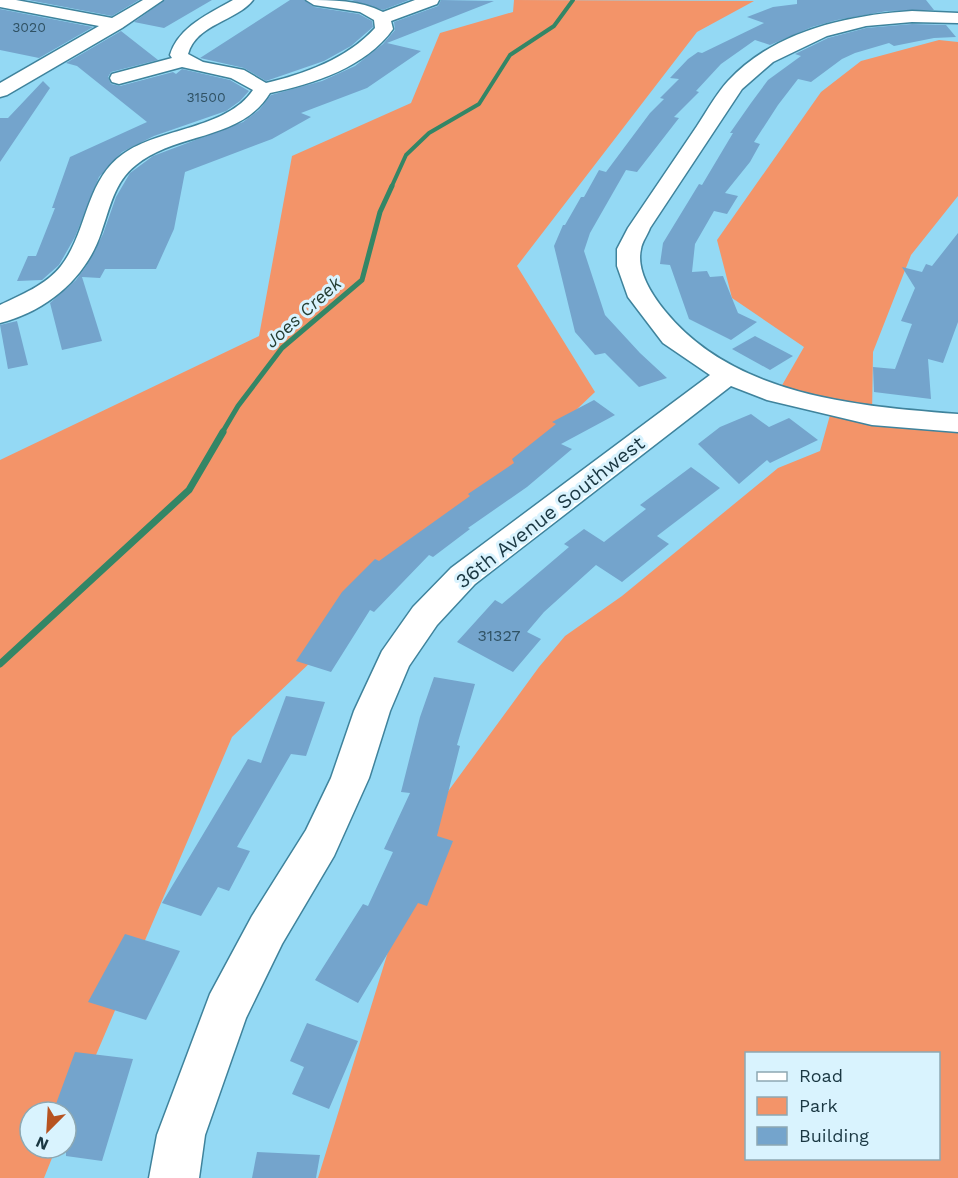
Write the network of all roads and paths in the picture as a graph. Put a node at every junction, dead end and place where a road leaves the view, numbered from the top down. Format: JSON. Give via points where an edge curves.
{"nodes":[{"id":1,"x":155,"y":0,"type":"edge"},
{"id":2,"x":245,"y":0,"type":"edge"},
{"id":3,"x":314,"y":0,"type":"edge"},
{"id":4,"x":431,"y":0,"type":"edge"},
{"id":5,"x":0,"y":2,"type":"edge"},
{"id":6,"x":851,"y":5,"type":"dead end"},
{"id":7,"x":382,"y":18,"type":"junction"},
{"id":8,"x":958,"y":18,"type":"edge"},
{"id":9,"x":876,"y":19,"type":"junction"},
{"id":10,"x":116,"y":24,"type":"junction"},
{"id":11,"x":183,"y":61,"type":"junction"},
{"id":12,"x":0,"y":69,"type":"edge"},
{"id":13,"x":28,"y":75,"type":"junction"},
{"id":14,"x":120,"y":78,"type":"dead end"},
{"id":15,"x":263,"y":89,"type":"junction"},
{"id":16,"x":0,"y":92,"type":"edge"},
{"id":17,"x":0,"y":315,"type":"edge"},
{"id":18,"x":728,"y":375,"type":"junction"},
{"id":19,"x":958,"y":423,"type":"edge"},
{"id":20,"x":174,"y":1178,"type":"edge"}],
"edges":[{"from":1,"to":10,"type":"street"},
{"from":2,"to":11,"type":"street","via":[[188,38],[178,51]]},
{"from":3,"to":7,"type":"street","via":[[365,8]]},
{"from":4,"to":7,"type":"street"},
{"from":5,"to":10,"type":"street"},
{"from":6,"to":9,"type":"street"},
{"from":7,"to":15,"type":"street","via":[[382,31],[340,62]]},
{"from":8,"to":9,"type":"street"},
{"from":9,"to":18,"type":"street","via":[[839,27],[779,51],[735,85],[639,228],[629,249],[629,266],[640,297],[672,337]]},
{"from":10,"to":13,"type":"street"},
{"from":11,"to":14,"type":"street"},
{"from":11,"to":15,"type":"street","via":[[238,75]]},
{"from":12,"to":13,"type":"street"},
{"from":13,"to":16,"type":"street"},
{"from":15,"to":17,"type":"street","via":[[255,102],[236,115],[148,148],[120,166],[106,186],[80,254],[68,272],[49,288]]},
{"from":18,"to":19,"type":"street","via":[[777,394],[872,417]]},
{"from":18,"to":20,"type":"street","name":"36th Avenue Southwest","via":[[463,576],[425,616],[394,661],[350,778],[320,843],[267,930],[226,1010],[181,1135]]}]}
